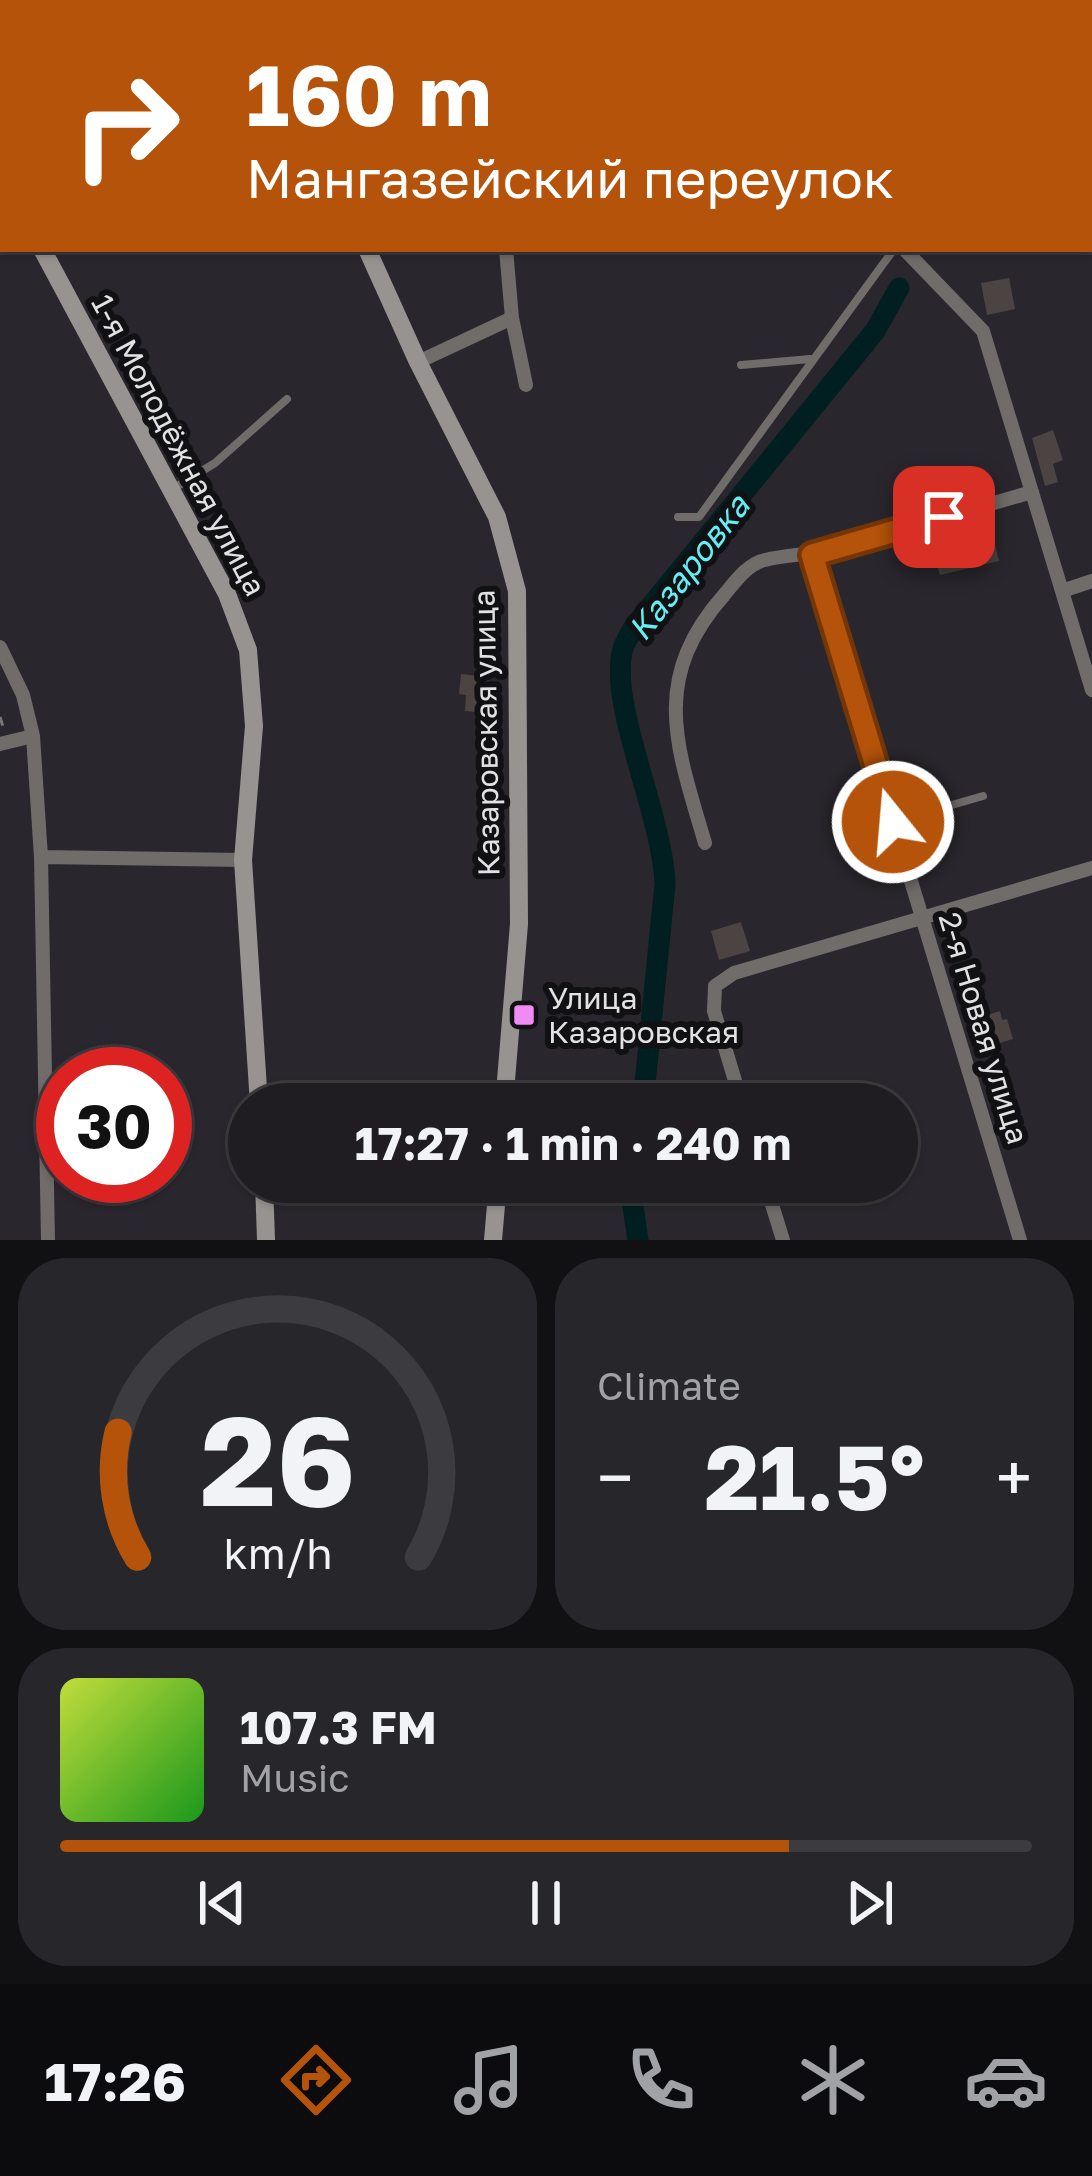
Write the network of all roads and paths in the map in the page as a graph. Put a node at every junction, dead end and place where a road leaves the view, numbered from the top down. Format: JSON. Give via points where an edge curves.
{"nodes":[{"id":1,"x":44,"y":252,"type":"edge"},
{"id":2,"x":368,"y":252,"type":"edge"},
{"id":3,"x":506,"y":252,"type":"edge"},
{"id":4,"x":901,"y":252,"type":"edge"},
{"id":5,"x":903,"y":252,"type":"edge"},
{"id":6,"x":512,"y":318,"type":"junction"},
{"id":7,"x":811,"y":359,"type":"junction"},
{"id":8,"x":418,"y":362,"type":"junction"},
{"id":9,"x":741,"y":364,"type":"dead end"},
{"id":10,"x":526,"y":386,"type":"dead end"},
{"id":11,"x":287,"y":400,"type":"dead end"},
{"id":12,"x":171,"y":490,"type":"junction"},
{"id":13,"x":1031,"y":492,"type":"junction"},
{"id":14,"x":678,"y":518,"type":"dead end"},
{"id":15,"x":812,"y":555,"type":"junction"},
{"id":16,"x":1092,"y":580,"type":"edge"},
{"id":17,"x":1062,"y":591,"type":"junction"},
{"id":18,"x":0,"y":647,"type":"edge"},
{"id":19,"x":1092,"y":690,"type":"edge"},
{"id":20,"x":34,"y":736,"type":"junction"},
{"id":21,"x":0,"y":744,"type":"edge"},
{"id":22,"x":983,"y":796,"type":"dead end"},
{"id":23,"x":893,"y":822,"type":"junction"},
{"id":24,"x":705,"y":843,"type":"dead end"},
{"id":25,"x":41,"y":857,"type":"junction"},
{"id":26,"x":243,"y":860,"type":"junction"},
{"id":27,"x":1092,"y":868,"type":"edge"},
{"id":28,"x":923,"y":920,"type":"junction"},
{"id":29,"x":258,"y":1083,"type":"edge"},
{"id":30,"x":506,"y":1083,"type":"edge"},
{"id":31,"x":736,"y":1083,"type":"edge"},
{"id":32,"x":265,"y":1203,"type":"edge"},
{"id":33,"x":496,"y":1203,"type":"edge"},
{"id":34,"x":772,"y":1203,"type":"edge"},
{"id":35,"x":48,"y":1240,"type":"edge"},
{"id":36,"x":266,"y":1240,"type":"edge"},
{"id":37,"x":493,"y":1240,"type":"edge"},
{"id":38,"x":783,"y":1240,"type":"edge"},
{"id":39,"x":1020,"y":1240,"type":"edge"}],
"edges":[{"from":1,"to":12,"type":"street","name":"1-я Молодёжная улица"},
{"from":2,"to":8,"type":"street","name":"Казаровская улица"},
{"from":3,"to":6,"type":"street"},
{"from":4,"to":7,"type":"lane"},
{"from":5,"to":13,"type":"street","via":[[982,331]]},
{"from":6,"to":8,"type":"street"},
{"from":6,"to":10,"type":"street"},
{"from":7,"to":9,"type":"lane"},
{"from":7,"to":14,"type":"lane","via":[[699,517]]},
{"from":8,"to":30,"type":"street","name":"Казаровская улица","via":[[497,517],[517,591],[519,924]]},
{"from":11,"to":12,"type":"lane"},
{"from":12,"to":26,"type":"street","name":"1-я Молодёжная улица","via":[[248,650],[254,726]]},
{"from":13,"to":15,"type":"street"},
{"from":13,"to":17,"type":"street"},
{"from":15,"to":23,"type":"street","name":"2-я Новая улица"},
{"from":15,"to":24,"type":"street","via":[[765,560],[744,572],[699,623],[679,666],[683,769]]},
{"from":16,"to":17,"type":"street"},
{"from":17,"to":19,"type":"street"},
{"from":18,"to":20,"type":"street"},
{"from":20,"to":21,"type":"street"},
{"from":20,"to":25,"type":"street"},
{"from":22,"to":23,"type":"lane"},
{"from":23,"to":28,"type":"street","name":"2-я Новая улица"},
{"from":25,"to":26,"type":"street"},
{"from":25,"to":35,"type":"street"},
{"from":26,"to":29,"type":"street","name":"1-я Молодёжная улица"},
{"from":27,"to":28,"type":"street"},
{"from":28,"to":31,"type":"street","via":[[715,986],[714,1011]]},
{"from":28,"to":39,"type":"street","name":"2-я Новая улица"},
{"from":32,"to":36,"type":"street"},
{"from":33,"to":37,"type":"street"},
{"from":34,"to":38,"type":"street"}]}
